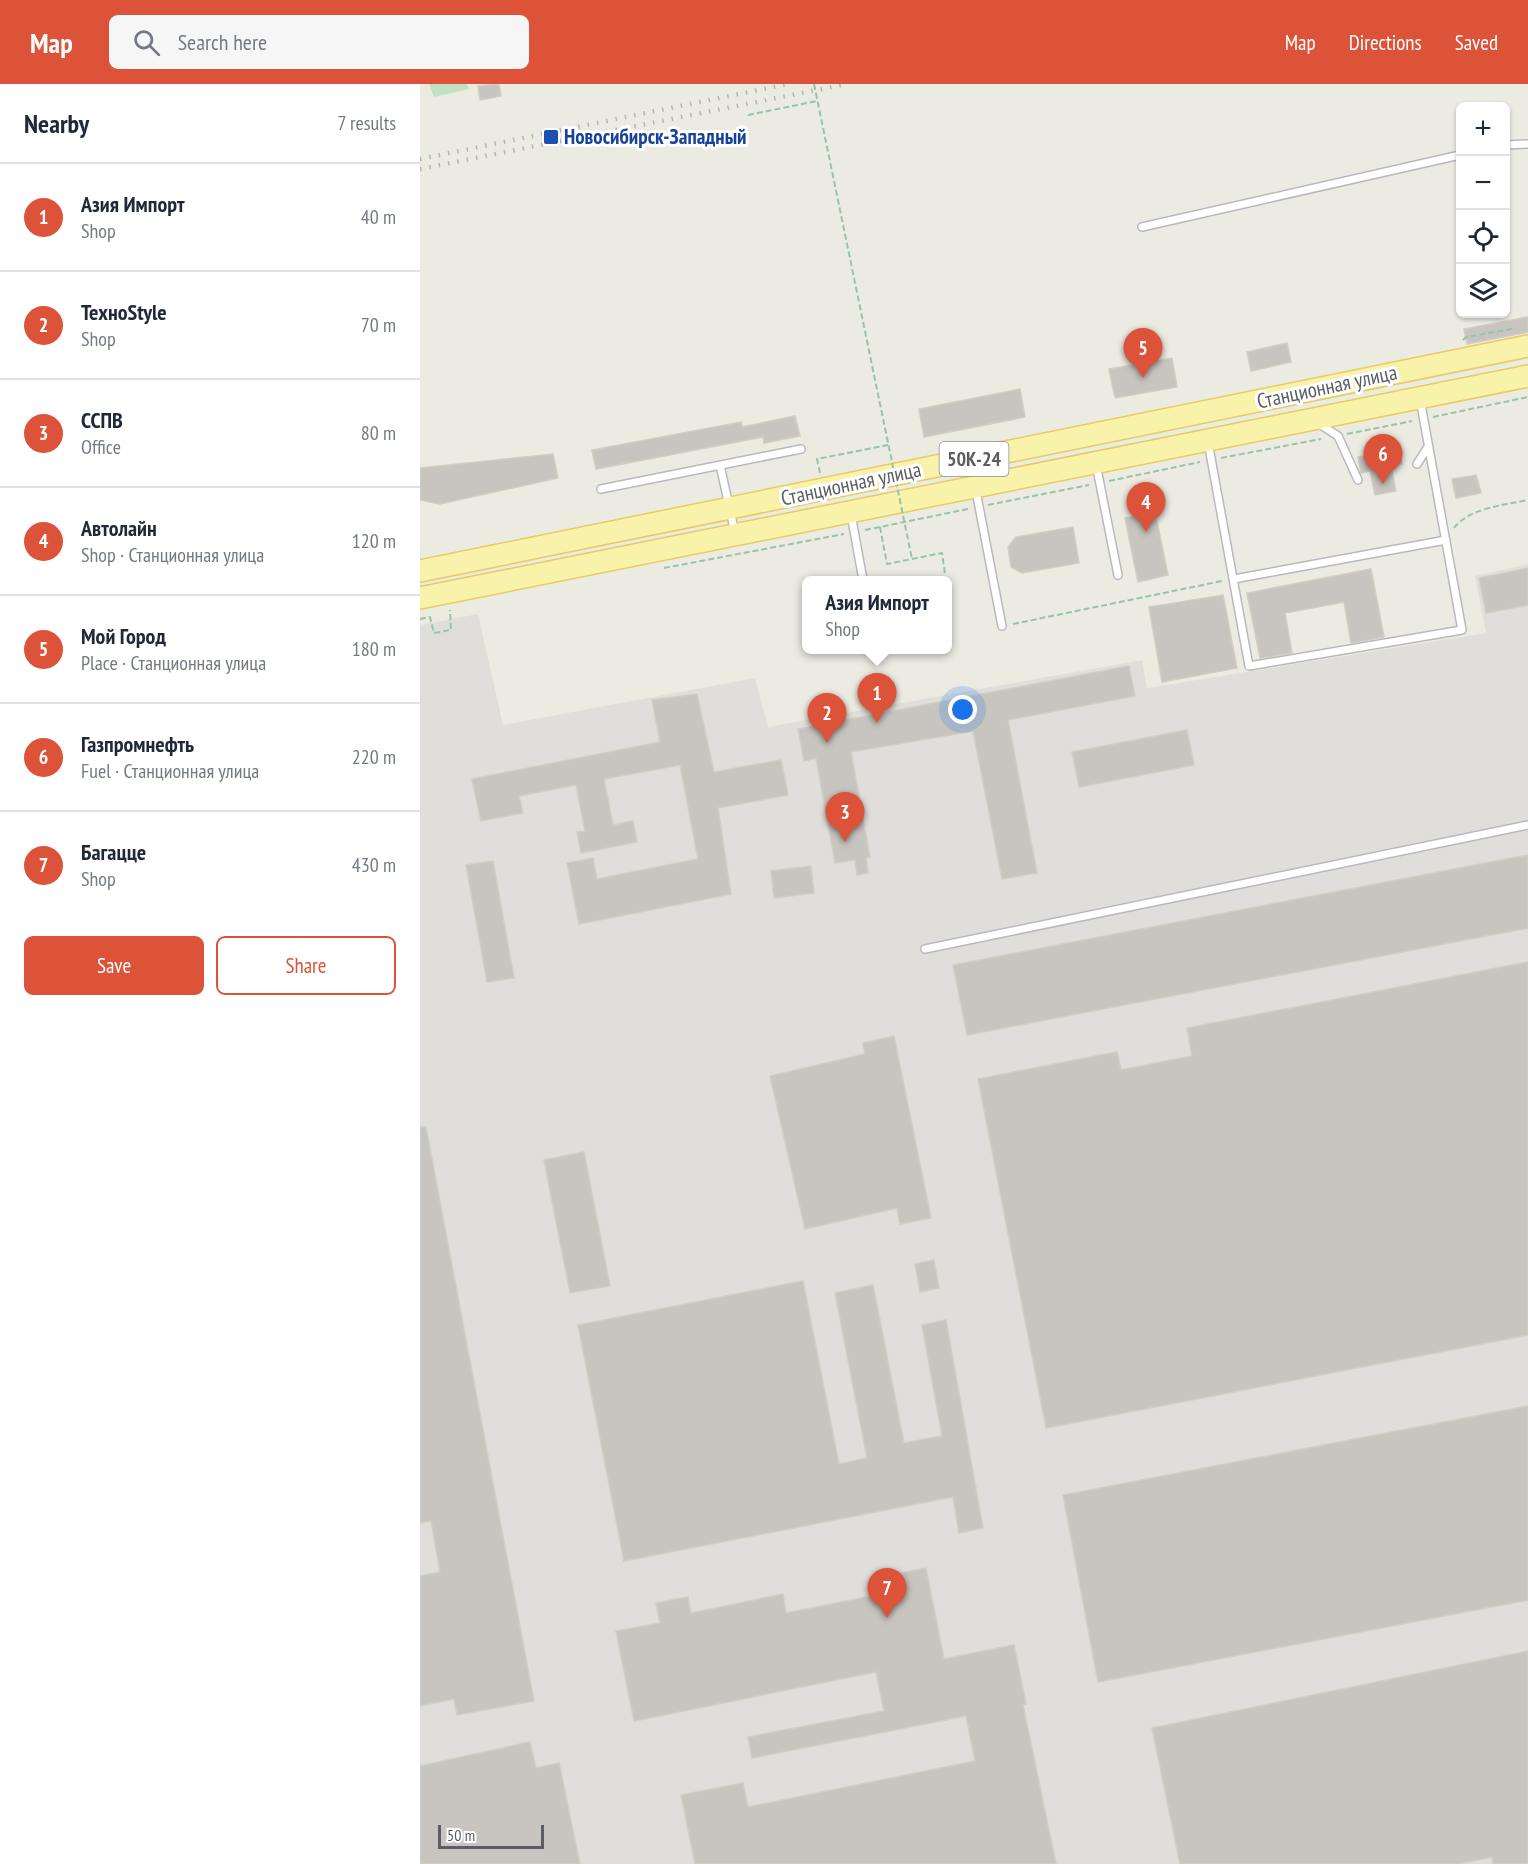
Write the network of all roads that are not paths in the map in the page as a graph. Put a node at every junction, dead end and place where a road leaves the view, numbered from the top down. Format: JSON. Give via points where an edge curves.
{"nodes":[{"id":1,"x":1528,"y":144,"type":"edge"},
{"id":2,"x":1510,"y":145,"type":"edge"},
{"id":3,"x":1457,"y":156,"type":"edge"},
{"id":4,"x":1142,"y":227,"type":"dead end"},
{"id":5,"x":1528,"y":346,"type":"edge"},
{"id":6,"x":1528,"y":376,"type":"edge"},
{"id":7,"x":1419,"y":398,"type":"junction"},
{"id":8,"x":1311,"y":418,"type":"junction"},
{"id":9,"x":1428,"y":447,"type":"junction"},
{"id":10,"x":801,"y":449,"type":"dead end"},
{"id":11,"x":1209,"y":450,"type":"junction"},
{"id":12,"x":1095,"y":462,"type":"junction"},
{"id":13,"x":1417,"y":464,"type":"dead end"},
{"id":14,"x":720,"y":465,"type":"junction"},
{"id":15,"x":1358,"y":480,"type":"dead end"},
{"id":16,"x":975,"y":485,"type":"junction"},
{"id":17,"x":601,"y":489,"type":"dead end"},
{"id":18,"x":729,"y":509,"type":"junction"},
{"id":19,"x":850,"y":511,"type":"junction"},
{"id":20,"x":735,"y":534,"type":"junction"},
{"id":21,"x":1446,"y":540,"type":"junction"},
{"id":22,"x":420,"y":571,"type":"edge"},
{"id":23,"x":1118,"y":575,"type":"dead end"},
{"id":24,"x":862,"y":576,"type":"edge"},
{"id":25,"x":1234,"y":579,"type":"junction"},
{"id":26,"x":425,"y":605,"type":"edge"},
{"id":27,"x":1002,"y":626,"type":"road end"},
{"id":28,"x":1528,"y":825,"type":"edge"},
{"id":29,"x":925,"y":949,"type":"dead end"}],
"edges":[{"from":1,"to":2,"type":"lane"},
{"from":3,"to":4,"type":"lane"},
{"from":5,"to":18,"type":"main road","name":"Станционная улица","number":"50К-24"},
{"from":6,"to":7,"type":"main road","name":"Станционная улица","number":"50К-24"},
{"from":7,"to":8,"type":"main road","name":"Станционная улица","number":"50К-24"},
{"from":7,"to":9,"type":"lane"},
{"from":8,"to":11,"type":"main road","name":"Станционная улица","number":"50К-24"},
{"from":8,"to":15,"type":"lane","via":[[1338,436]]},
{"from":9,"to":13,"type":"lane"},
{"from":9,"to":21,"type":"lane"},
{"from":10,"to":14,"type":"lane"},
{"from":11,"to":12,"type":"main road","name":"Станционная улица","number":"50К-24"},
{"from":11,"to":25,"type":"lane"},
{"from":12,"to":16,"type":"main road","name":"Станционная улица","number":"50К-24"},
{"from":12,"to":23,"type":"lane"},
{"from":14,"to":17,"type":"lane"},
{"from":14,"to":18,"type":"lane"},
{"from":16,"to":19,"type":"main road","name":"Станционная улица","number":"50К-24"},
{"from":16,"to":27,"type":"lane"},
{"from":18,"to":20,"type":"lane"},
{"from":18,"to":22,"type":"main road","name":"Станционная улица","number":"50К-24"},
{"from":19,"to":20,"type":"main road","name":"Станционная улица","number":"50К-24"},
{"from":19,"to":24,"type":"lane"},
{"from":20,"to":26,"type":"main road","name":"Станционная улица","number":"50К-24"},
{"from":21,"to":25,"type":"lane"},
{"from":21,"to":25,"type":"lane","via":[[1462,630],[1249,666]]},
{"from":28,"to":29,"type":"lane"}]}
